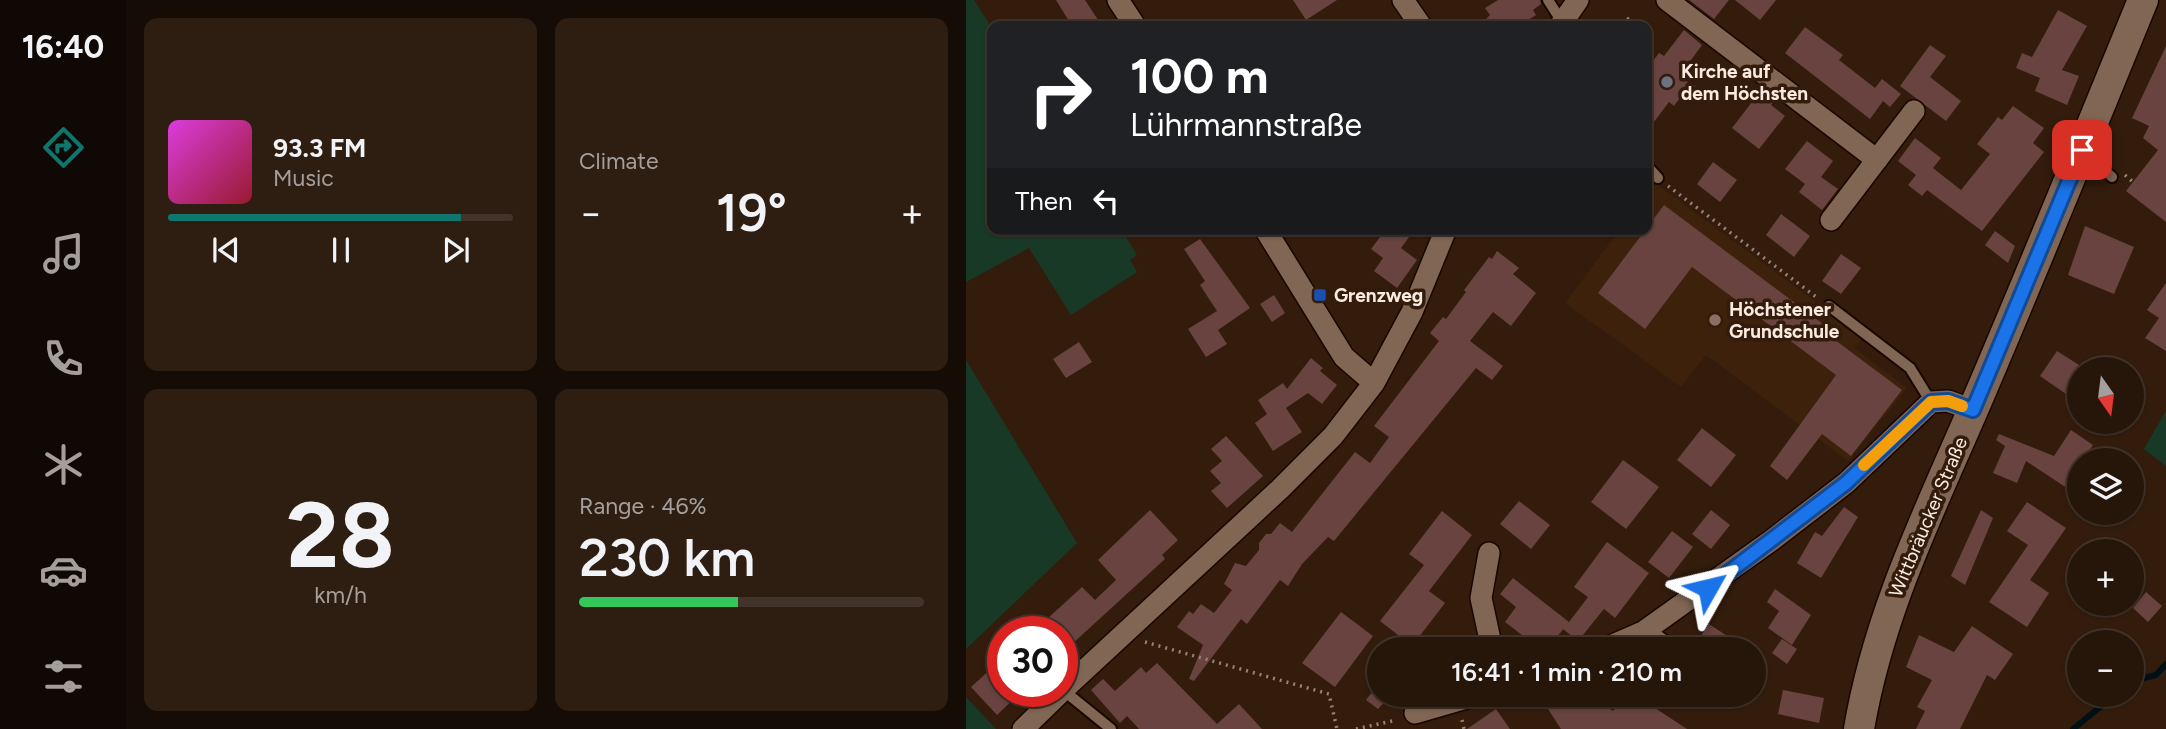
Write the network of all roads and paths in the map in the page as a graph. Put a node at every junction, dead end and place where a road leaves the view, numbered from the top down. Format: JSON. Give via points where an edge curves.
{"nodes":[{"id":1,"x":1118,"y":0,"type":"edge"},
{"id":2,"x":1403,"y":0,"type":"edge"},
{"id":3,"x":1548,"y":0,"type":"edge"},
{"id":4,"x":1667,"y":0,"type":"edge"},
{"id":5,"x":2143,"y":0,"type":"edge"},
{"id":6,"x":1568,"y":11,"type":"edge"},
{"id":7,"x":1627,"y":19,"type":"dead end"},
{"id":8,"x":1132,"y":21,"type":"edge"},
{"id":9,"x":1418,"y":21,"type":"edge"},
{"id":10,"x":1630,"y":21,"type":"edge"},
{"id":11,"x":1686,"y":67,"type":"dead end"},
{"id":12,"x":1691,"y":97,"type":"dead end"},
{"id":13,"x":1913,"y":111,"type":"dead end"},
{"id":14,"x":2082,"y":150,"type":"junction"},
{"id":15,"x":1877,"y":160,"type":"junction"},
{"id":16,"x":1652,"y":171,"type":"edge"},
{"id":17,"x":2112,"y":177,"type":"dead end"},
{"id":18,"x":1658,"y":178,"type":"joint"},
{"id":19,"x":1831,"y":220,"type":"dead end"},
{"id":20,"x":1269,"y":235,"type":"edge"},
{"id":21,"x":1444,"y":235,"type":"edge"},
{"id":22,"x":1829,"y":306,"type":"joint"},
{"id":23,"x":1374,"y":383,"type":"junction"},
{"id":24,"x":1931,"y":402,"type":"junction"},
{"id":25,"x":1973,"y":410,"type":"junction"},
{"id":26,"x":1489,"y":553,"type":"dead end"},
{"id":27,"x":1125,"y":631,"type":"junction"},
{"id":28,"x":1643,"y":632,"type":"junction"},
{"id":29,"x":1489,"y":637,"type":"edge"},
{"id":30,"x":1632,"y":637,"type":"edge"},
{"id":31,"x":1650,"y":637,"type":"edge"},
{"id":32,"x":1078,"y":676,"type":"edge"},
{"id":33,"x":1078,"y":703,"type":"edge"},
{"id":34,"x":1046,"y":707,"type":"edge"},
{"id":35,"x":1436,"y":707,"type":"edge"},
{"id":36,"x":1415,"y":713,"type":"joint"},
{"id":37,"x":1023,"y":729,"type":"edge"},
{"id":38,"x":1111,"y":729,"type":"edge"},
{"id":39,"x":1337,"y":729,"type":"edge"},
{"id":40,"x":1356,"y":729,"type":"edge"},
{"id":41,"x":1859,"y":729,"type":"edge"}],
"edges":[{"from":1,"to":8,"type":"street"},
{"from":2,"to":9,"type":"street"},
{"from":3,"to":6,"type":"lane"},
{"from":4,"to":15,"type":"street"},
{"from":5,"to":14,"type":"main road","name":"Wittbräucker Straße"},
{"from":7,"to":10,"type":"path"},
{"from":11,"to":12,"type":"path","via":[[1696,82]]},
{"from":13,"to":15,"type":"street"},
{"from":14,"to":17,"type":"lane"},
{"from":14,"to":25,"type":"main road","name":"Wittbräucker Straße"},
{"from":15,"to":19,"type":"street"},
{"from":16,"to":18,"type":"lane"},
{"from":18,"to":22,"type":"path"},
{"from":20,"to":23,"type":"street","via":[[1344,357]]},
{"from":21,"to":23,"type":"street","via":[[1412,312]]},
{"from":22,"to":24,"type":"lane","via":[[1910,369]]},
{"from":23,"to":27,"type":"street","via":[[1333,436],[1280,489]]},
{"from":24,"to":25,"type":"street","via":[[1948,401]]},
{"from":24,"to":28,"type":"street","via":[[1846,483]]},
{"from":25,"to":41,"type":"main road","name":"Wittbräucker Straße","via":[[1910,551],[1883,629]]},
{"from":26,"to":29,"type":"street","via":[[1481,598]]},
{"from":27,"to":32,"type":"street"},
{"from":27,"to":39,"type":"path","via":[[1136,639],[1329,694]]},
{"from":28,"to":30,"type":"street"},
{"from":28,"to":31,"type":"street"},
{"from":33,"to":38,"type":"lane"},
{"from":34,"to":37,"type":"street"},
{"from":35,"to":36,"type":"street"},
{"from":36,"to":40,"type":"path"}]}
